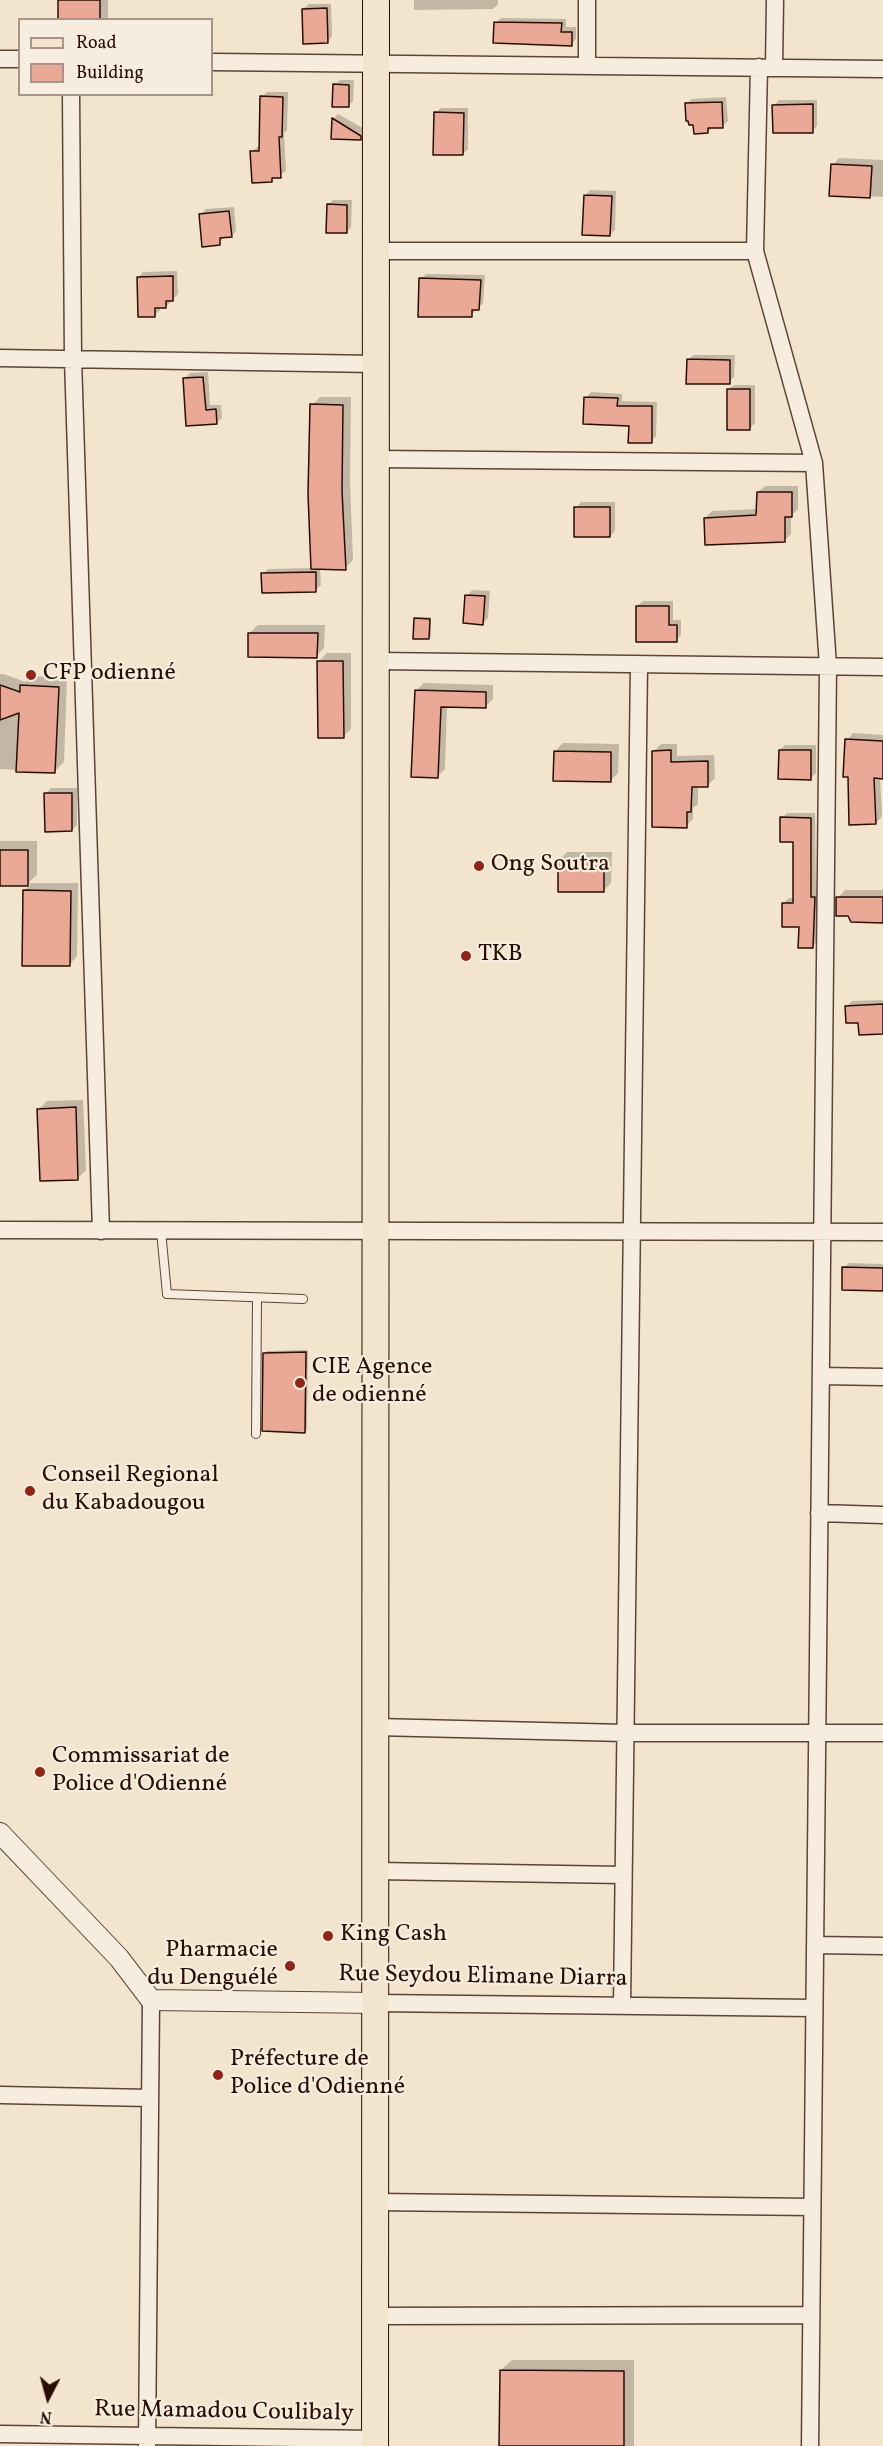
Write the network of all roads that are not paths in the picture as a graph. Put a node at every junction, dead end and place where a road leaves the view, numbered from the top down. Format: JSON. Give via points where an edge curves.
{"nodes":[{"id":1,"x":376,"y":0,"type":"edge"},
{"id":2,"x":587,"y":0,"type":"edge"},
{"id":3,"x":775,"y":0,"type":"edge"},
{"id":4,"x":0,"y":59,"type":"edge"},
{"id":5,"x":18,"y":59,"type":"edge"},
{"id":6,"x":213,"y":62,"type":"edge"},
{"id":7,"x":376,"y":64,"type":"junction"},
{"id":8,"x":587,"y":66,"type":"junction"},
{"id":9,"x":766,"y":68,"type":"junction"},
{"id":10,"x":883,"y":69,"type":"edge"},
{"id":11,"x":71,"y":96,"type":"edge"},
{"id":12,"x":376,"y":251,"type":"junction"},
{"id":13,"x":755,"y":252,"type":"junction"},
{"id":14,"x":0,"y":358,"type":"edge"},
{"id":15,"x":73,"y":359,"type":"junction"},
{"id":16,"x":376,"y":364,"type":"junction"},
{"id":17,"x":376,"y":459,"type":"junction"},
{"id":18,"x":814,"y":463,"type":"junction"},
{"id":19,"x":376,"y":661,"type":"junction"},
{"id":20,"x":639,"y":664,"type":"junction"},
{"id":21,"x":828,"y":666,"type":"junction"},
{"id":22,"x":883,"y":667,"type":"edge"},
{"id":23,"x":0,"y":1230,"type":"edge"},
{"id":24,"x":102,"y":1231,"type":"junction"},
{"id":25,"x":161,"y":1231,"type":"junction"},
{"id":26,"x":376,"y":1231,"type":"junction"},
{"id":27,"x":632,"y":1231,"type":"junction"},
{"id":28,"x":822,"y":1232,"type":"junction"},
{"id":29,"x":883,"y":1232,"type":"edge"},
{"id":30,"x":257,"y":1298,"type":"junction"},
{"id":31,"x":303,"y":1299,"type":"dead end"},
{"id":32,"x":821,"y":1376,"type":"junction"},
{"id":33,"x":883,"y":1377,"type":"edge"},
{"id":34,"x":256,"y":1434,"type":"dead end"},
{"id":35,"x":819,"y":1514,"type":"junction"},
{"id":36,"x":883,"y":1515,"type":"edge"},
{"id":37,"x":375,"y":1727,"type":"junction"},
{"id":38,"x":625,"y":1733,"type":"junction"},
{"id":39,"x":817,"y":1733,"type":"junction"},
{"id":40,"x":883,"y":1733,"type":"edge"},
{"id":41,"x":0,"y":1833,"type":"edge"},
{"id":42,"x":375,"y":1871,"type":"junction"},
{"id":43,"x":623,"y":1875,"type":"junction"},
{"id":44,"x":815,"y":1945,"type":"junction"},
{"id":45,"x":883,"y":1946,"type":"edge"},
{"id":46,"x":151,"y":2000,"type":"junction"},
{"id":47,"x":375,"y":2002,"type":"junction"},
{"id":48,"x":622,"y":2005,"type":"junction"},
{"id":49,"x":814,"y":2008,"type":"junction"},
{"id":50,"x":0,"y":2095,"type":"edge"},
{"id":51,"x":150,"y":2098,"type":"junction"},
{"id":52,"x":375,"y":2202,"type":"junction"},
{"id":53,"x":812,"y":2207,"type":"junction"},
{"id":54,"x":811,"y":2315,"type":"junction"},
{"id":55,"x":375,"y":2316,"type":"junction"},
{"id":56,"x":0,"y":2434,"type":"edge"},
{"id":57,"x":147,"y":2441,"type":"edge"},
{"id":58,"x":375,"y":2442,"type":"edge"},
{"id":59,"x":810,"y":2446,"type":"edge"}],
"edges":[{"from":1,"to":7,"type":"main road"},
{"from":2,"to":8,"type":"street"},
{"from":3,"to":9,"type":"street"},
{"from":4,"to":5,"type":"street"},
{"from":6,"to":7,"type":"street"},
{"from":7,"to":8,"type":"street"},
{"from":7,"to":12,"type":"main road"},
{"from":8,"to":9,"type":"street"},
{"from":9,"to":10,"type":"street"},
{"from":9,"to":13,"type":"street"},
{"from":11,"to":15,"type":"street"},
{"from":12,"to":13,"type":"street"},
{"from":12,"to":16,"type":"main road"},
{"from":13,"to":18,"type":"street"},
{"from":14,"to":15,"type":"street"},
{"from":15,"to":16,"type":"street"},
{"from":15,"to":24,"type":"street"},
{"from":16,"to":17,"type":"main road"},
{"from":17,"to":18,"type":"street"},
{"from":17,"to":19,"type":"main road"},
{"from":18,"to":21,"type":"street"},
{"from":19,"to":20,"type":"street"},
{"from":19,"to":26,"type":"main road"},
{"from":20,"to":21,"type":"street"},
{"from":20,"to":27,"type":"street"},
{"from":21,"to":22,"type":"street"},
{"from":21,"to":28,"type":"street"},
{"from":23,"to":24,"type":"street"},
{"from":24,"to":25,"type":"street"},
{"from":25,"to":26,"type":"street"},
{"from":25,"to":30,"type":"lane","via":[[166,1294]]},
{"from":26,"to":27,"type":"street"},
{"from":26,"to":37,"type":"main road"},
{"from":27,"to":28,"type":"street"},
{"from":27,"to":38,"type":"street"},
{"from":28,"to":29,"type":"street"},
{"from":28,"to":32,"type":"street"},
{"from":30,"to":31,"type":"lane"},
{"from":30,"to":34,"type":"lane"},
{"from":32,"to":33,"type":"street"},
{"from":32,"to":35,"type":"street"},
{"from":35,"to":36,"type":"street"},
{"from":35,"to":39,"type":"street"},
{"from":37,"to":38,"type":"street"},
{"from":37,"to":42,"type":"main road"},
{"from":38,"to":39,"type":"street"},
{"from":38,"to":43,"type":"street"},
{"from":39,"to":40,"type":"street"},
{"from":39,"to":44,"type":"street"},
{"from":41,"to":46,"type":"street","via":[[119,1958]]},
{"from":42,"to":43,"type":"street"},
{"from":42,"to":47,"type":"main road"},
{"from":43,"to":48,"type":"street"},
{"from":44,"to":45,"type":"street"},
{"from":44,"to":49,"type":"street"},
{"from":46,"to":47,"type":"street","name":"Rue Seydou Elimane Diarra"},
{"from":46,"to":51,"type":"street"},
{"from":47,"to":48,"type":"street","name":"Rue Seydou Elimane Diarra"},
{"from":47,"to":52,"type":"main road"},
{"from":48,"to":49,"type":"street","name":"Rue Seydou Elimane Diarra"},
{"from":49,"to":53,"type":"street"},
{"from":50,"to":51,"type":"street"},
{"from":51,"to":57,"type":"street"},
{"from":52,"to":53,"type":"street"},
{"from":52,"to":55,"type":"main road"},
{"from":53,"to":54,"type":"street"},
{"from":54,"to":55,"type":"street"},
{"from":54,"to":59,"type":"street"},
{"from":55,"to":58,"type":"main road"},
{"from":56,"to":57,"type":"street","name":"Rue Mamadou Coulibaly"},
{"from":57,"to":58,"type":"street","name":"Rue Mamadou Coulibaly"}]}
